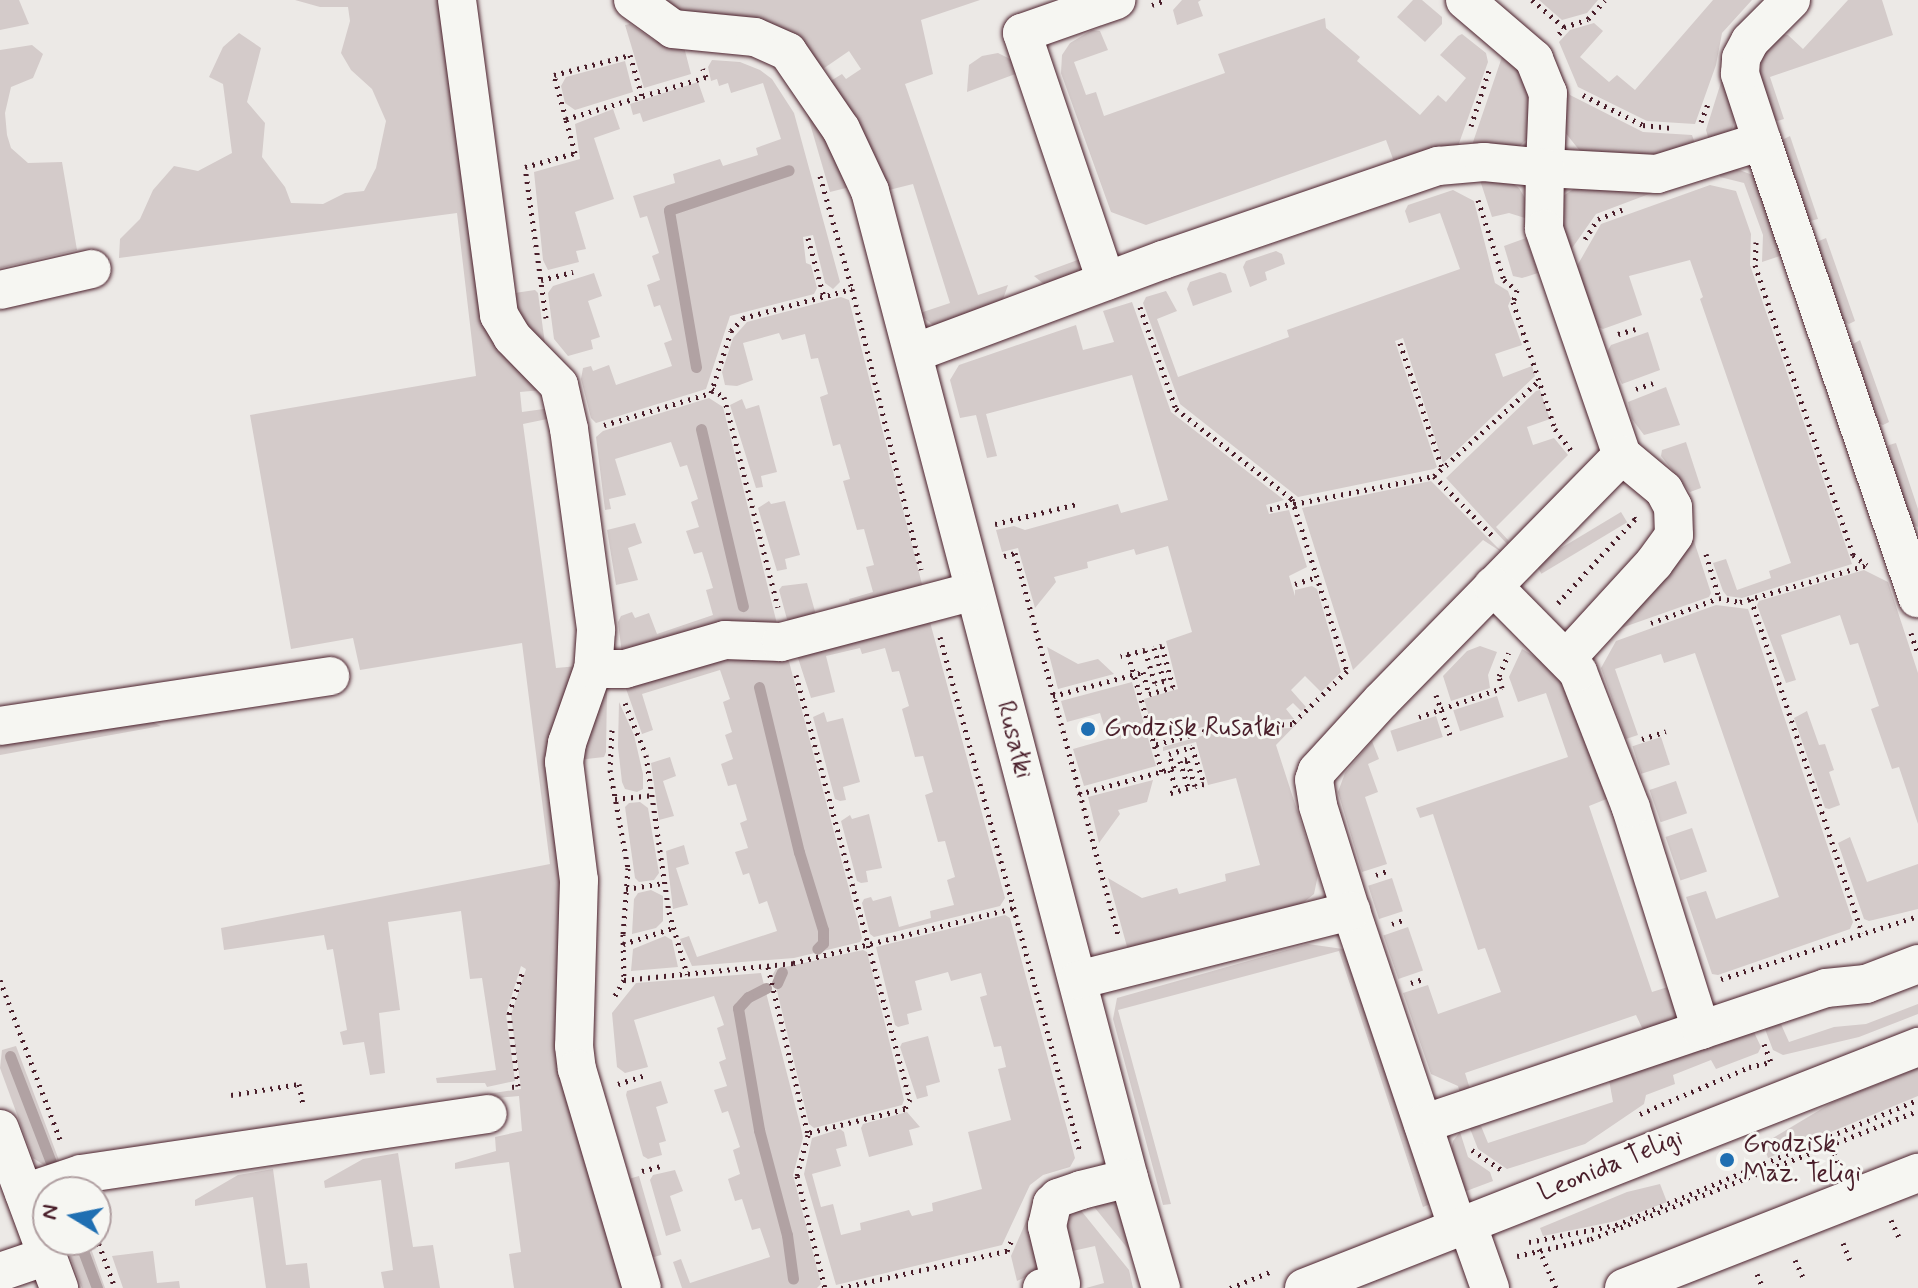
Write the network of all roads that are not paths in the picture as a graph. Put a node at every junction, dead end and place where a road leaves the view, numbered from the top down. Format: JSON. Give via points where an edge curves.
{"nodes":[{"id":1,"x":457,"y":0,"type":"edge"},
{"id":2,"x":633,"y":0,"type":"edge"},
{"id":3,"x":1465,"y":0,"type":"edge"},
{"id":4,"x":1791,"y":0,"type":"edge"},
{"id":5,"x":1133,"y":3,"type":"edge"},
{"id":6,"x":1762,"y":141,"type":"junction"},
{"id":7,"x":1545,"y":168,"type":"junction"},
{"id":8,"x":92,"y":269,"type":"dead end"},
{"id":9,"x":1121,"y":288,"type":"junction"},
{"id":10,"x":0,"y":290,"type":"edge"},
{"id":11,"x":914,"y":353,"type":"junction"},
{"id":12,"x":1610,"y":468,"type":"junction"},
{"id":13,"x":1493,"y":586,"type":"junction"},
{"id":14,"x":974,"y":591,"type":"junction"},
{"id":15,"x":1918,"y":598,"type":"edge"},
{"id":16,"x":1567,"y":658,"type":"junction"},
{"id":17,"x":606,"y":674,"type":"junction"},
{"id":18,"x":330,"y":676,"type":"dead end"},
{"id":19,"x":0,"y":726,"type":"edge"},
{"id":20,"x":1351,"y":911,"type":"junction"},
{"id":21,"x":1918,"y":964,"type":"edge"},
{"id":22,"x":1078,"y":980,"type":"junction"},
{"id":23,"x":1701,"y":1030,"type":"junction"},
{"id":24,"x":1918,"y":1047,"type":"edge"},
{"id":25,"x":488,"y":1114,"type":"dead end"},
{"id":26,"x":1423,"y":1124,"type":"junction"},
{"id":27,"x":0,"y":1129,"type":"edge"},
{"id":28,"x":1918,"y":1173,"type":"edge"},
{"id":29,"x":1129,"y":1178,"type":"junction"},
{"id":30,"x":24,"y":1193,"type":"junction"},
{"id":31,"x":1480,"y":1250,"type":"edge"},
{"id":32,"x":0,"y":1272,"type":"edge"},
{"id":33,"x":53,"y":1272,"type":"edge"},
{"id":34,"x":642,"y":1288,"type":"edge"},
{"id":35,"x":1042,"y":1288,"type":"edge"},
{"id":36,"x":1161,"y":1288,"type":"edge"},
{"id":37,"x":1304,"y":1288,"type":"edge"},
{"id":38,"x":1624,"y":1288,"type":"edge"}],
"edges":[{"from":1,"to":17,"type":"street","via":[[499,315],[512,337],[554,379],[564,401]]},
{"from":2,"to":11,"type":"street","name":"Rusałki","via":[[673,29],[755,37],[788,52],[841,129],[870,191]]},
{"from":3,"to":7,"type":"street","via":[[1534,59],[1548,93]]},
{"from":4,"to":6,"type":"street","via":[[1750,41],[1741,58],[1740,74]]},
{"from":5,"to":9,"type":"street","via":[[1022,33]]},
{"from":6,"to":7,"type":"street","via":[[1657,174]]},
{"from":6,"to":15,"type":"street"},
{"from":7,"to":9,"type":"street","via":[[1484,162],[1438,166]]},
{"from":7,"to":12,"type":"street","via":[[1544,229]]},
{"from":8,"to":10,"type":"street"},
{"from":9,"to":11,"type":"street"},
{"from":11,"to":14,"type":"street","name":"Rusałki"},
{"from":12,"to":13,"type":"street"},
{"from":12,"to":16,"type":"street","via":[[1664,490],[1673,507],[1674,535]]},
{"from":13,"to":16,"type":"street"},
{"from":13,"to":20,"type":"street","via":[[1317,771],[1318,806]]},
{"from":14,"to":17,"type":"street","via":[[791,640],[725,640]]},
{"from":14,"to":22,"type":"street","name":"Rusałki"},
{"from":16,"to":23,"type":"street","via":[[1578,672],[1631,808]]},
{"from":17,"to":34,"type":"street","via":[[569,735],[564,762],[579,880],[574,1046]]},
{"from":18,"to":19,"type":"street"},
{"from":20,"to":22,"type":"street"},
{"from":20,"to":26,"type":"street"},
{"from":21,"to":23,"type":"street","via":[[1866,984],[1826,988]]},
{"from":22,"to":29,"type":"street","name":"Rusałki"},
{"from":23,"to":26,"type":"street"},
{"from":24,"to":31,"type":"street","name":"Leonida Teligi"},
{"from":25,"to":30,"type":"street","via":[[74,1176]]},
{"from":26,"to":31,"type":"street"},
{"from":27,"to":30,"type":"street"},
{"from":28,"to":38,"type":"street"},
{"from":29,"to":35,"type":"street","via":[[1058,1198],[1048,1211],[1047,1226],[1061,1284]]},
{"from":29,"to":36,"type":"street","name":"Rusałki"},
{"from":30,"to":33,"type":"street"},
{"from":31,"to":37,"type":"street","name":"Leonida Teligi"},
{"from":32,"to":33,"type":"street"}]}
